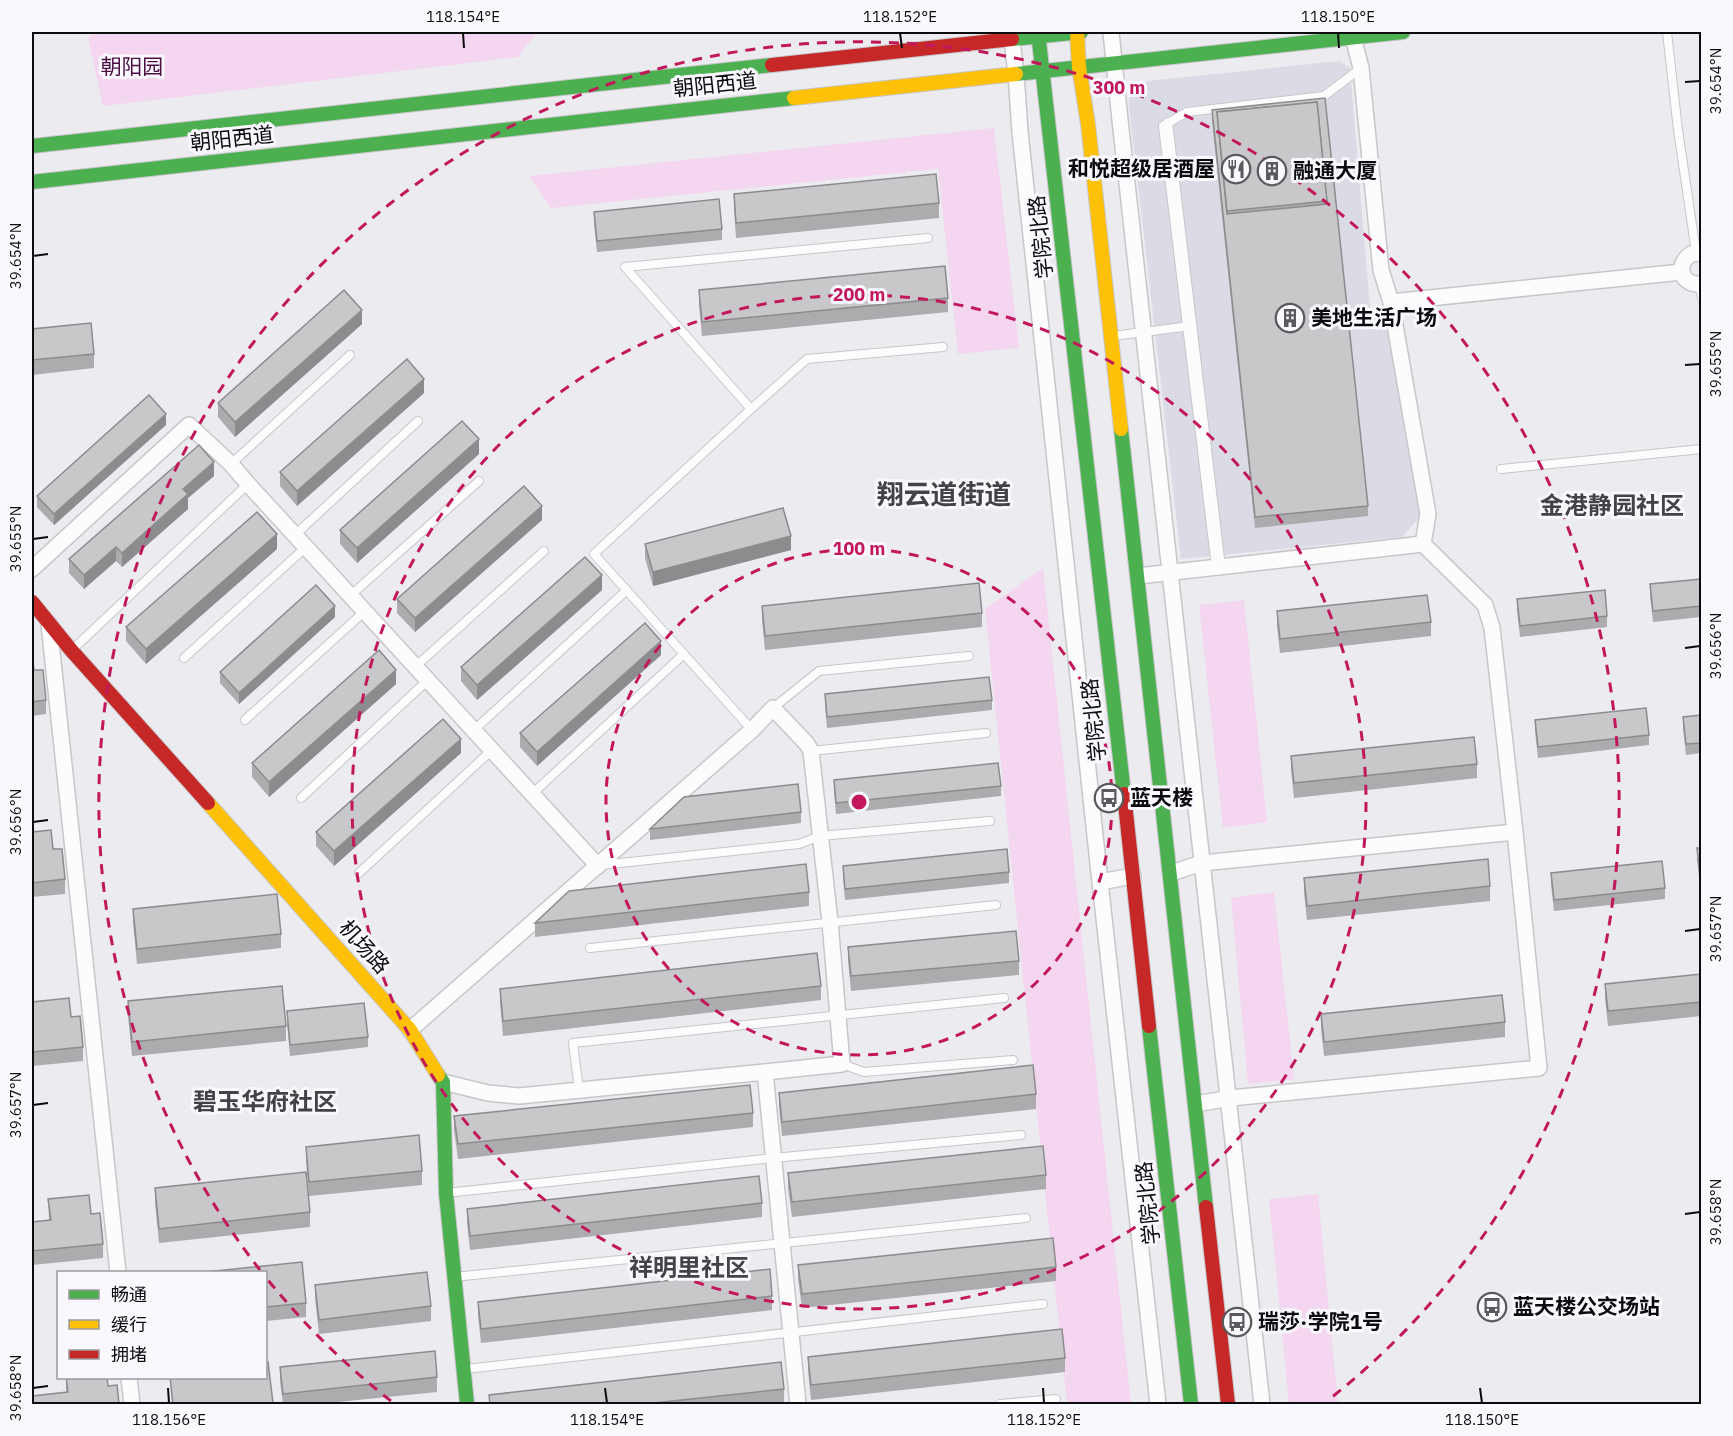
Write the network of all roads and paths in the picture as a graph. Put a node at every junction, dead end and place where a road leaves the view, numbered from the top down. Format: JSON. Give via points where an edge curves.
{"nodes":[{"id":1,"x":1077,"y":32,"type":"edge"},
{"id":2,"x":1082,"y":32,"type":"edge"},
{"id":3,"x":1111,"y":32,"type":"edge"},
{"id":4,"x":1403,"y":32,"type":"edge"},
{"id":5,"x":1668,"y":32,"type":"edge"},
{"id":6,"x":1038,"y":34,"type":"edge"},
{"id":7,"x":1011,"y":35,"type":"edge"},
{"id":8,"x":1353,"y":37,"type":"junction"},
{"id":9,"x":1114,"y":63,"type":"junction"},
{"id":10,"x":1079,"y":67,"type":"junction"},
{"id":11,"x":1361,"y":68,"type":"junction"},
{"id":12,"x":1043,"y":71,"type":"junction"},
{"id":13,"x":1016,"y":74,"type":"junction"},
{"id":14,"x":32,"y":146,"type":"edge"},
{"id":15,"x":32,"y":182,"type":"edge"},
{"id":16,"x":928,"y":238,"type":"dead end"},
{"id":17,"x":1699,"y":253,"type":"edge"},
{"id":18,"x":1682,"y":272,"type":"junction"},
{"id":19,"x":1701,"y":289,"type":"edge"},
{"id":20,"x":1391,"y":302,"type":"junction"},
{"id":21,"x":1189,"y":326,"type":"junction"},
{"id":22,"x":1143,"y":332,"type":"junction"},
{"id":23,"x":1111,"y":336,"type":"junction"},
{"id":24,"x":944,"y":347,"type":"dead end"},
{"id":25,"x":350,"y":355,"type":"dead end"},
{"id":26,"x":751,"y":409,"type":"junction"},
{"id":27,"x":418,"y":421,"type":"dead end"},
{"id":28,"x":1701,"y":449,"type":"edge"},
{"id":29,"x":231,"y":464,"type":"junction"},
{"id":30,"x":1501,"y":469,"type":"dead end"},
{"id":31,"x":479,"y":481,"type":"dead end"},
{"id":32,"x":248,"y":484,"type":"junction"},
{"id":33,"x":296,"y":534,"type":"junction"},
{"id":34,"x":1423,"y":544,"type":"junction"},
{"id":35,"x":306,"y":547,"type":"junction"},
{"id":36,"x":544,"y":551,"type":"dead end"},
{"id":37,"x":1219,"y":567,"type":"junction"},
{"id":38,"x":32,"y":569,"type":"edge"},
{"id":39,"x":1170,"y":572,"type":"junction"},
{"id":40,"x":1138,"y":576,"type":"junction"},
{"id":41,"x":627,"y":590,"type":"junction"},
{"id":42,"x":351,"y":595,"type":"junction"},
{"id":43,"x":32,"y":602,"type":"edge"},
{"id":44,"x":365,"y":611,"type":"junction"},
{"id":45,"x":49,"y":624,"type":"junction"},
{"id":46,"x":71,"y":650,"type":"junction"},
{"id":47,"x":684,"y":654,"type":"junction"},
{"id":48,"x":969,"y":656,"type":"dead end"},
{"id":49,"x":184,"y":658,"type":"dead end"},
{"id":50,"x":416,"y":666,"type":"junction"},
{"id":51,"x":428,"y":680,"type":"junction"},
{"id":52,"x":773,"y":708,"type":"junction"},
{"id":53,"x":245,"y":720,"type":"dead end"},
{"id":54,"x":474,"y":730,"type":"junction"},
{"id":55,"x":752,"y":730,"type":"junction"},
{"id":56,"x":986,"y":733,"type":"dead end"},
{"id":57,"x":492,"y":750,"type":"junction"},
{"id":58,"x":811,"y":751,"type":"junction"},
{"id":59,"x":532,"y":794,"type":"junction"},
{"id":60,"x":301,"y":798,"type":"dead end"},
{"id":61,"x":990,"y":821,"type":"dead end"},
{"id":62,"x":1515,"y":832,"type":"junction"},
{"id":63,"x":820,"y":836,"type":"junction"},
{"id":64,"x":1202,"y":863,"type":"junction"},
{"id":65,"x":597,"y":866,"type":"junction"},
{"id":66,"x":359,"y":873,"type":"dead end"},
{"id":67,"x":1171,"y":873,"type":"junction"},
{"id":68,"x":1142,"y":875,"type":"junction"},
{"id":69,"x":1100,"y":882,"type":"junction"},
{"id":70,"x":996,"y":905,"type":"dead end"},
{"id":71,"x":830,"y":922,"type":"junction"},
{"id":72,"x":590,"y":948,"type":"dead end"},
{"id":73,"x":1005,"y":998,"type":"dead end"},
{"id":74,"x":838,"y":1016,"type":"junction"},
{"id":75,"x":410,"y":1030,"type":"junction"},
{"id":76,"x":1013,"y":1060,"type":"dead end"},
{"id":77,"x":842,"y":1064,"type":"junction"},
{"id":78,"x":765,"y":1072,"type":"junction"},
{"id":79,"x":443,"y":1082,"type":"junction"},
{"id":80,"x":579,"y":1090,"type":"junction"},
{"id":81,"x":1230,"y":1098,"type":"junction"},
{"id":82,"x":1196,"y":1104,"type":"junction"},
{"id":83,"x":1021,"y":1135,"type":"dead end"},
{"id":84,"x":773,"y":1158,"type":"junction"},
{"id":85,"x":446,"y":1193,"type":"junction"},
{"id":86,"x":1026,"y":1218,"type":"dead end"},
{"id":87,"x":782,"y":1243,"type":"junction"},
{"id":88,"x":118,"y":1271,"type":"edge"},
{"id":89,"x":454,"y":1276,"type":"junction"},
{"id":90,"x":1043,"y":1304,"type":"dead end"},
{"id":91,"x":791,"y":1332,"type":"junction"},
{"id":92,"x":463,"y":1369,"type":"junction"},
{"id":93,"x":129,"y":1379,"type":"edge"},
{"id":94,"x":1056,"y":1399,"type":"dead end"},
{"id":95,"x":132,"y":1404,"type":"edge"},
{"id":96,"x":466,"y":1404,"type":"edge"},
{"id":97,"x":798,"y":1404,"type":"edge"},
{"id":98,"x":1000,"y":1404,"type":"edge"},
{"id":99,"x":1158,"y":1404,"type":"edge"},
{"id":100,"x":1191,"y":1404,"type":"edge"},
{"id":101,"x":1228,"y":1404,"type":"edge"},
{"id":102,"x":1262,"y":1404,"type":"edge"}],
"edges":[{"from":1,"to":2,"type":"main road","name":"朝阳西道"},
{"from":1,"to":6,"type":"main road","name":"朝阳西道"},
{"from":1,"to":10,"type":"main road"},
{"from":3,"to":9,"type":"street"},
{"from":4,"to":8,"type":"main road","name":"朝阳西道"},
{"from":5,"to":17,"type":"lane","via":[[1678,130]]},
{"from":6,"to":7,"type":"main road","name":"朝阳西道"},
{"from":6,"to":12,"type":"main road","name":"学院北路"},
{"from":7,"to":13,"type":"street"},
{"from":7,"to":14,"type":"main road","name":"朝阳西道"},
{"from":8,"to":9,"type":"main road","name":"朝阳西道"},
{"from":8,"to":11,"type":"street"},
{"from":9,"to":10,"type":"main road","name":"朝阳西道"},
{"from":9,"to":22,"type":"street"},
{"from":10,"to":12,"type":"main road","name":"朝阳西道"},
{"from":10,"to":23,"type":"main road"},
{"from":11,"to":20,"type":"street","via":[[1381,270]]},
{"from":11,"to":21,"type":"lane","via":[[1324,96],[1187,112],[1168,122]]},
{"from":12,"to":13,"type":"main road","name":"朝阳西道"},
{"from":12,"to":68,"type":"main road","name":"学院北路"},
{"from":13,"to":15,"type":"main road","name":"朝阳西道"},
{"from":13,"to":69,"type":"street"},
{"from":16,"to":26,"type":"lane","via":[[625,267]]},
{"from":17,"to":18,"type":"street","via":[[1686,257]]},
{"from":18,"to":19,"type":"street","via":[[1686,280]]},
{"from":18,"to":20,"type":"street"},
{"from":20,"to":34,"type":"street","via":[[1428,514]]},
{"from":21,"to":22,"type":"lane"},
{"from":21,"to":37,"type":"lane"},
{"from":22,"to":23,"type":"lane"},
{"from":22,"to":39,"type":"street"},
{"from":23,"to":40,"type":"main road"},
{"from":24,"to":26,"type":"lane","via":[[807,359]]},
{"from":25,"to":29,"type":"lane"},
{"from":26,"to":41,"type":"lane","via":[[594,554]]},
{"from":27,"to":33,"type":"lane"},
{"from":28,"to":30,"type":"lane"},
{"from":29,"to":32,"type":"street"},
{"from":29,"to":38,"type":"street","via":[[189,425]]},
{"from":31,"to":42,"type":"lane"},
{"from":32,"to":33,"type":"street"},
{"from":32,"to":46,"type":"lane"},
{"from":33,"to":35,"type":"street"},
{"from":34,"to":37,"type":"street"},
{"from":34,"to":62,"type":"street","via":[[1485,604],[1492,628]]},
{"from":35,"to":42,"type":"street"},
{"from":35,"to":49,"type":"lane"},
{"from":36,"to":50,"type":"lane"},
{"from":37,"to":39,"type":"street"},
{"from":39,"to":40,"type":"street"},
{"from":39,"to":64,"type":"street"},
{"from":40,"to":67,"type":"main road"},
{"from":41,"to":47,"type":"lane"},
{"from":41,"to":54,"type":"lane"},
{"from":42,"to":44,"type":"street"},
{"from":43,"to":45,"type":"main road","name":"机场路"},
{"from":44,"to":50,"type":"street"},
{"from":44,"to":53,"type":"lane"},
{"from":45,"to":46,"type":"main road","name":"机场路"},
{"from":45,"to":88,"type":"street"},
{"from":46,"to":75,"type":"main road","name":"机场路"},
{"from":47,"to":55,"type":"lane"},
{"from":47,"to":59,"type":"lane"},
{"from":48,"to":52,"type":"lane","via":[[819,671]]},
{"from":50,"to":51,"type":"street"},
{"from":51,"to":54,"type":"street"},
{"from":51,"to":60,"type":"lane"},
{"from":52,"to":55,"type":"street"},
{"from":52,"to":58,"type":"street"},
{"from":54,"to":57,"type":"street"},
{"from":55,"to":65,"type":"street"},
{"from":56,"to":58,"type":"lane"},
{"from":57,"to":59,"type":"street"},
{"from":57,"to":66,"type":"lane"},
{"from":58,"to":63,"type":"street"},
{"from":59,"to":65,"type":"street"},
{"from":61,"to":63,"type":"lane"},
{"from":62,"to":64,"type":"street"},
{"from":62,"to":81,"type":"street","via":[[1539,1068]]},
{"from":63,"to":65,"type":"lane","via":[[799,844]]},
{"from":63,"to":71,"type":"street"},
{"from":64,"to":67,"type":"street"},
{"from":64,"to":81,"type":"street"},
{"from":65,"to":75,"type":"street"},
{"from":67,"to":68,"type":"main road"},
{"from":67,"to":82,"type":"main road"},
{"from":68,"to":69,"type":"street"},
{"from":68,"to":100,"type":"main road","name":"学院北路"},
{"from":69,"to":99,"type":"street"},
{"from":70,"to":71,"type":"lane"},
{"from":71,"to":72,"type":"lane"},
{"from":71,"to":74,"type":"street"},
{"from":73,"to":74,"type":"lane"},
{"from":74,"to":77,"type":"street"},
{"from":74,"to":80,"type":"lane","via":[[573,1043]]},
{"from":75,"to":79,"type":"main road","name":"机场路"},
{"from":76,"to":77,"type":"lane","via":[[864,1072]]},
{"from":77,"to":78,"type":"street"},
{"from":78,"to":80,"type":"street"},
{"from":78,"to":84,"type":"street"},
{"from":79,"to":80,"type":"street","via":[[519,1096]]},
{"from":79,"to":85,"type":"main road"},
{"from":81,"to":82,"type":"street"},
{"from":81,"to":102,"type":"street"},
{"from":82,"to":101,"type":"main road"},
{"from":83,"to":84,"type":"lane"},
{"from":84,"to":85,"type":"lane"},
{"from":84,"to":87,"type":"street"},
{"from":85,"to":89,"type":"main road"},
{"from":86,"to":87,"type":"lane"},
{"from":87,"to":89,"type":"lane"},
{"from":87,"to":91,"type":"street"},
{"from":89,"to":92,"type":"main road"},
{"from":90,"to":91,"type":"lane"},
{"from":91,"to":92,"type":"lane"},
{"from":91,"to":97,"type":"street"},
{"from":92,"to":96,"type":"main road"},
{"from":93,"to":95,"type":"street"},
{"from":94,"to":98,"type":"lane"}]}
